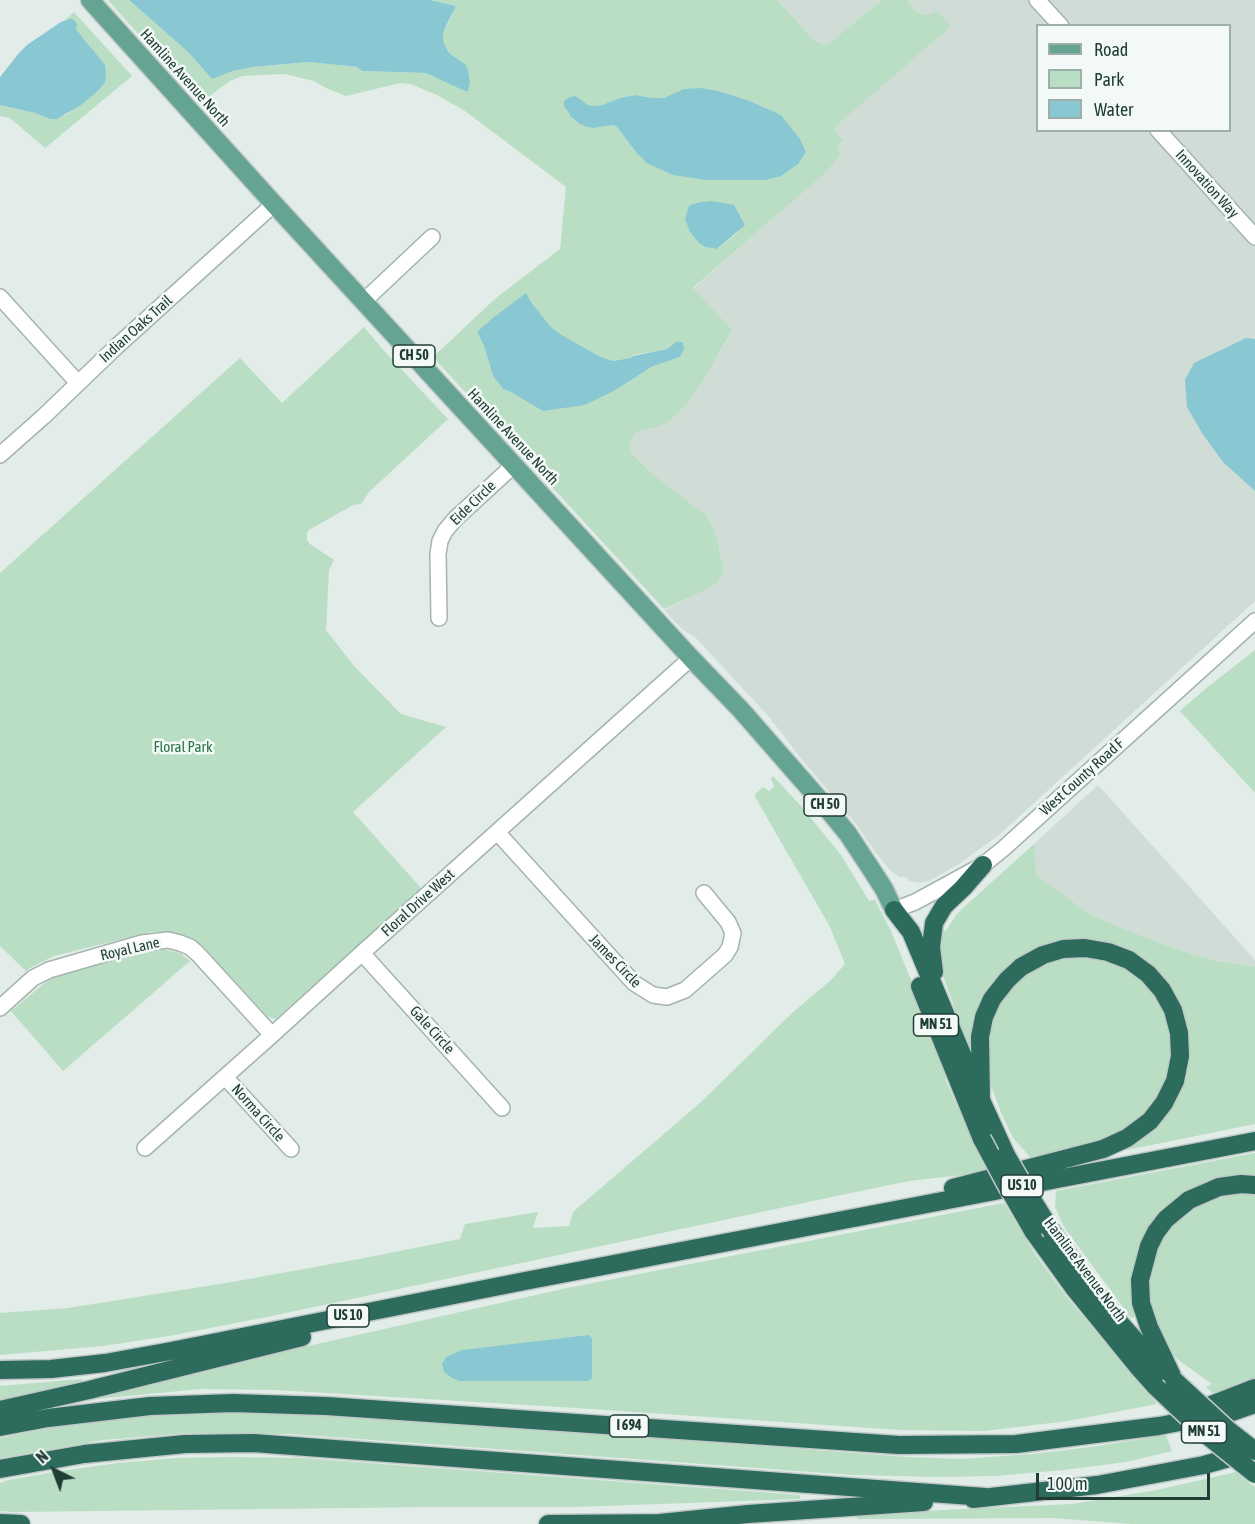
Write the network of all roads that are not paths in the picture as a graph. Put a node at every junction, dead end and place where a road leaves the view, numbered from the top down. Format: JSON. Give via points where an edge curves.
{"nodes":[{"id":1,"x":90,"y":0,"type":"edge"},
{"id":2,"x":1037,"y":0,"type":"edge"},
{"id":3,"x":1059,"y":24,"type":"edge"},
{"id":4,"x":1160,"y":132,"type":"edge"},
{"id":5,"x":274,"y":204,"type":"junction"},
{"id":6,"x":432,"y":237,"type":"dead end"},
{"id":7,"x":1255,"y":237,"type":"edge"},
{"id":8,"x":0,"y":297,"type":"edge"},
{"id":9,"x":364,"y":301,"type":"junction"},
{"id":10,"x":78,"y":383,"type":"junction"},
{"id":11,"x":0,"y":456,"type":"edge"},
{"id":12,"x":514,"y":465,"type":"junction"},
{"id":13,"x":439,"y":618,"type":"dead end"},
{"id":14,"x":1255,"y":621,"type":"edge"},
{"id":15,"x":691,"y":658,"type":"junction"},
{"id":16,"x":496,"y":832,"type":"junction"},
{"id":17,"x":983,"y":865,"type":"junction"},
{"id":18,"x":704,"y":893,"type":"dead end"},
{"id":19,"x":894,"y":910,"type":"junction"},
{"id":20,"x":362,"y":953,"type":"junction"},
{"id":21,"x":935,"y":988,"type":"junction"},
{"id":22,"x":0,"y":1008,"type":"edge"},
{"id":23,"x":272,"y":1035,"type":"junction"},
{"id":24,"x":225,"y":1077,"type":"junction"},
{"id":25,"x":981,"y":1100,"type":"junction"},
{"id":26,"x":502,"y":1108,"type":"dead end"},
{"id":27,"x":1255,"y":1141,"type":"edge"},
{"id":28,"x":145,"y":1148,"type":"dead end"},
{"id":29,"x":291,"y":1149,"type":"dead end"},
{"id":30,"x":1255,"y":1185,"type":"edge"},
{"id":31,"x":789,"y":1231,"type":"junction"},
{"id":32,"x":525,"y":1281,"type":"junction"},
{"id":33,"x":0,"y":1370,"type":"edge"},
{"id":34,"x":1174,"y":1380,"type":"junction"},
{"id":35,"x":1255,"y":1388,"type":"edge"},
{"id":36,"x":1255,"y":1404,"type":"edge"},
{"id":37,"x":0,"y":1410,"type":"edge"},
{"id":38,"x":0,"y":1426,"type":"edge"},
{"id":39,"x":1159,"y":1426,"type":"junction"},
{"id":40,"x":1255,"y":1451,"type":"edge"},
{"id":41,"x":0,"y":1469,"type":"edge"},
{"id":42,"x":1255,"y":1474,"type":"edge"},
{"id":43,"x":985,"y":1497,"type":"junction"},
{"id":44,"x":0,"y":1523,"type":"edge"},
{"id":45,"x":660,"y":1523,"type":"edge"},
{"id":46,"x":21,"y":1524,"type":"edge"},
{"id":47,"x":548,"y":1524,"type":"edge"},
{"id":48,"x":696,"y":1524,"type":"edge"}],
"edges":[{"from":1,"to":5,"type":"main road","name":"Hamline Avenue North","number":"CH 50"},
{"from":2,"to":3,"type":"street"},
{"from":4,"to":7,"type":"street","name":"Innovation Way"},
{"from":5,"to":9,"type":"main road","name":"Hamline Avenue North","number":"CH 50"},
{"from":5,"to":10,"type":"street","name":"Indian Oaks Trail"},
{"from":6,"to":9,"type":"street"},
{"from":8,"to":10,"type":"street"},
{"from":9,"to":12,"type":"main road","name":"Hamline Avenue North","number":"CH 50"},
{"from":10,"to":11,"type":"street","name":"Indian Oaks Trail"},
{"from":12,"to":13,"type":"street","name":"Eide Circle","via":[[455,519],[440,541]]},
{"from":12,"to":15,"type":"main road","name":"Hamline Avenue North","number":"CH 50"},
{"from":14,"to":17,"type":"street","name":"West County Road F"},
{"from":15,"to":16,"type":"street","name":"Floral Drive West"},
{"from":15,"to":19,"type":"main road","name":"Hamline Avenue North","number":"CH 50","via":[[848,834]]},
{"from":16,"to":18,"type":"street","name":"James Circle","via":[[634,983],[653,995],[667,997],[685,990],[730,947],[733,933],[728,922]]},
{"from":16,"to":20,"type":"street","name":"Floral Drive West"},
{"from":17,"to":19,"type":"street","name":"West County Road F"},
{"from":17,"to":21,"type":"highway","via":[[944,906],[934,923],[931,947]]},
{"from":19,"to":21,"type":"highway","name":"Hamline Avenue North","number":"MN 51","via":[[911,932]]},
{"from":19,"to":42,"type":"highway","name":"Hamline Avenue North","number":"MN 51","bridge":true,"via":[[901,938],[982,1139],[1033,1231],[1074,1288],[1156,1387]]},
{"from":20,"to":23,"type":"street","name":"Floral Drive West"},
{"from":20,"to":26,"type":"street","name":"Gale Circle"},
{"from":21,"to":25,"type":"highway","name":"Hamline Avenue North","number":"MN 51"},
{"from":22,"to":23,"type":"street","name":"Royal Lane","via":[[33,978],[49,970],[142,943],[168,940],[198,954]]},
{"from":23,"to":24,"type":"street","name":"Floral Drive West"},
{"from":24,"to":28,"type":"street","name":"Floral Drive West"},
{"from":24,"to":29,"type":"street","name":"Norma Circle"},
{"from":25,"to":31,"type":"highway","via":[[980,1037],[984,1017],[1007,981],[1021,967],[1043,955],[1085,948],[1129,960],[1148,974],[1173,1010],[1180,1056],[1175,1081],[1149,1121],[1127,1138],[1103,1149]]},
{"from":25,"to":34,"type":"highway","name":"Hamline Avenue North","number":"MN 51","bridge":true,"via":[[1006,1155],[1052,1232],[1118,1321]]},
{"from":27,"to":31,"type":"highway","number":"US 10"},
{"from":30,"to":34,"type":"highway","via":[[1219,1187],[1189,1200],[1166,1219],[1149,1246],[1140,1280],[1141,1303]]},
{"from":31,"to":32,"type":"highway","number":"US 10"},
{"from":32,"to":33,"type":"highway","number":"US 10","via":[[105,1363]]},
{"from":32,"to":37,"type":"highway"},
{"from":34,"to":40,"type":"highway","name":"Hamline Avenue North","number":"MN 51","bridge":true},
{"from":35,"to":39,"type":"highway"},
{"from":36,"to":39,"type":"highway","number":"I 694"},
{"from":38,"to":39,"type":"highway","number":"I 694","via":[[150,1406],[233,1403],[899,1444],[1016,1444]]},
{"from":40,"to":43,"type":"highway","via":[[1128,1479]]},
{"from":41,"to":43,"type":"highway","via":[[84,1454],[185,1444],[253,1443]]},
{"from":43,"to":45,"type":"highway"},
{"from":44,"to":46,"type":"highway"},
{"from":45,"to":47,"type":"highway"},
{"from":45,"to":48,"type":"highway"}]}
